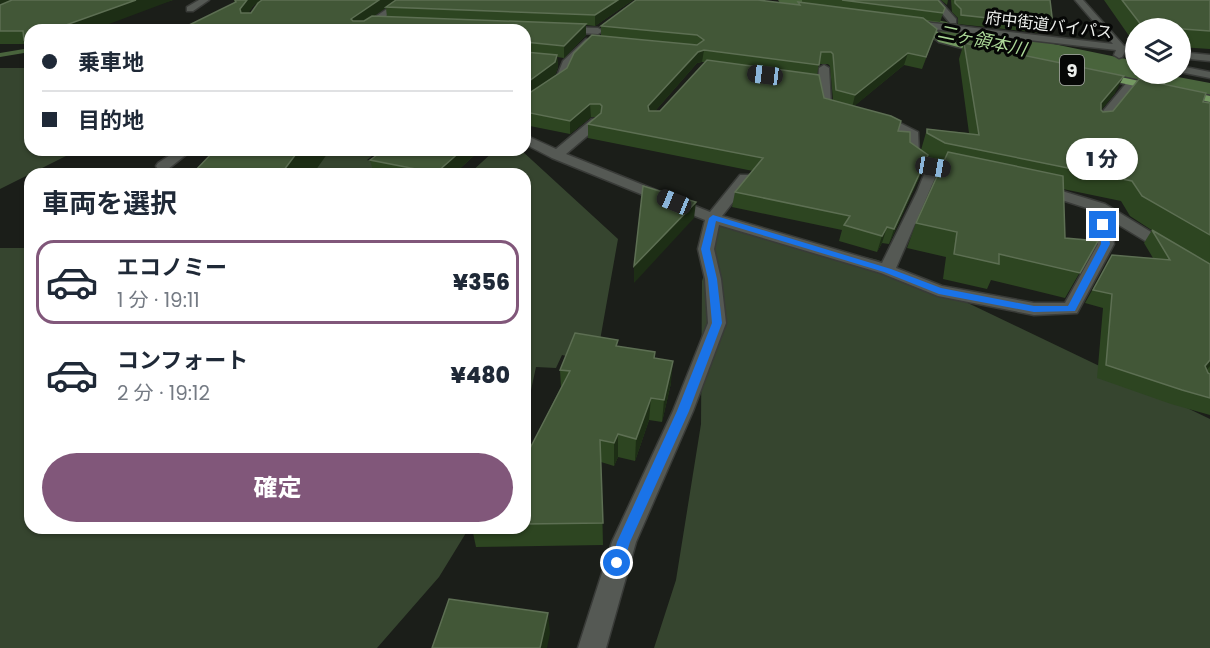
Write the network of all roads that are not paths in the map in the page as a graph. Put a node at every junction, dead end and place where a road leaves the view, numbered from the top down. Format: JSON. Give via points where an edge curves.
{"nodes":[{"id":1,"x":205,"y":0,"type":"edge"},
{"id":2,"x":405,"y":0,"type":"edge"},
{"id":3,"x":934,"y":0,"type":"edge"},
{"id":4,"x":1079,"y":0,"type":"edge"},
{"id":5,"x":190,"y":9,"type":"dead end"},
{"id":6,"x":953,"y":21,"type":"dead end"},
{"id":7,"x":372,"y":22,"type":"junction"},
{"id":8,"x":394,"y":22,"type":"edge"},
{"id":9,"x":903,"y":22,"type":"edge"},
{"id":10,"x":369,"y":24,"type":"edge"},
{"id":11,"x":924,"y":25,"type":"junction"},
{"id":12,"x":556,"y":29,"type":"edge"},
{"id":13,"x":588,"y":41,"type":"junction"},
{"id":14,"x":600,"y":42,"type":"edge"},
{"id":15,"x":1121,"y":48,"type":"junction"},
{"id":16,"x":1125,"y":49,"type":"edge"},
{"id":17,"x":1000,"y":54,"type":"edge"},
{"id":18,"x":1191,"y":56,"type":"edge"},
{"id":19,"x":1125,"y":58,"type":"edge"},
{"id":20,"x":1210,"y":58,"type":"edge"},
{"id":21,"x":824,"y":68,"type":"dead end"},
{"id":22,"x":1191,"y":71,"type":"edge"},
{"id":23,"x":1081,"y":72,"type":"edge"},
{"id":24,"x":1210,"y":75,"type":"edge"},
{"id":25,"x":1125,"y":81,"type":"edge"},
{"id":26,"x":1131,"y":84,"type":"edge"},
{"id":27,"x":1137,"y":84,"type":"edge"},
{"id":28,"x":1210,"y":99,"type":"edge"},
{"id":29,"x":531,"y":100,"type":"edge"},
{"id":30,"x":596,"y":122,"type":"edge"},
{"id":31,"x":1098,"y":125,"type":"edge"},
{"id":32,"x":531,"y":143,"type":"edge"},
{"id":33,"x":556,"y":155,"type":"junction"},
{"id":34,"x":177,"y":156,"type":"edge"},
{"id":35,"x":163,"y":166,"type":"dead end"},
{"id":36,"x":933,"y":167,"type":"junction"},
{"id":37,"x":982,"y":176,"type":"edge"},
{"id":38,"x":745,"y":178,"type":"edge"},
{"id":39,"x":1023,"y":185,"type":"edge"},
{"id":40,"x":1100,"y":207,"type":"junction"},
{"id":41,"x":713,"y":218,"type":"junction"},
{"id":42,"x":887,"y":270,"type":"junction"},
{"id":43,"x":1210,"y":275,"type":"edge"},
{"id":44,"x":592,"y":648,"type":"edge"}],
"edges":[{"from":1,"to":5,"type":"street"},
{"from":2,"to":7,"type":"street"},
{"from":3,"to":6,"type":"street"},
{"from":4,"to":15,"type":"street"},
{"from":7,"to":8,"type":"street"},
{"from":7,"to":10,"type":"street"},
{"from":9,"to":11,"type":"main road"},
{"from":11,"to":15,"type":"street","name":"府中街道バイパス"},
{"from":11,"to":17,"type":"main road","via":[[935,36],[954,44]]},
{"from":12,"to":13,"type":"street","via":[[602,28]]},
{"from":13,"to":14,"type":"street"},
{"from":13,"to":29,"type":"street","via":[[562,62],[562,77]]},
{"from":15,"to":16,"type":"street","name":"府中街道バイパス"},
{"from":15,"to":19,"type":"street","via":[[1118,57]]},
{"from":18,"to":20,"type":"street"},
{"from":21,"to":36,"type":"street","via":[[819,83],[826,107],[892,124],[914,135],[913,154]]},
{"from":22,"to":24,"type":"street"},
{"from":23,"to":25,"type":"main road","number":"9"},
{"from":26,"to":31,"type":"street"},
{"from":27,"to":28,"type":"main road","number":"9"},
{"from":30,"to":33,"type":"street"},
{"from":32,"to":33,"type":"street"},
{"from":33,"to":41,"type":"street"},
{"from":34,"to":35,"type":"street"},
{"from":36,"to":37,"type":"street"},
{"from":36,"to":42,"type":"street"},
{"from":38,"to":41,"type":"street"},
{"from":39,"to":40,"type":"street"},
{"from":40,"to":42,"type":"street","via":[[1106,244],[1071,309],[1034,309],[939,291]]},
{"from":40,"to":43,"type":"street"},
{"from":41,"to":42,"type":"street"},
{"from":41,"to":44,"type":"street","via":[[705,249],[713,279],[717,323],[683,411],[624,542]]}]}
